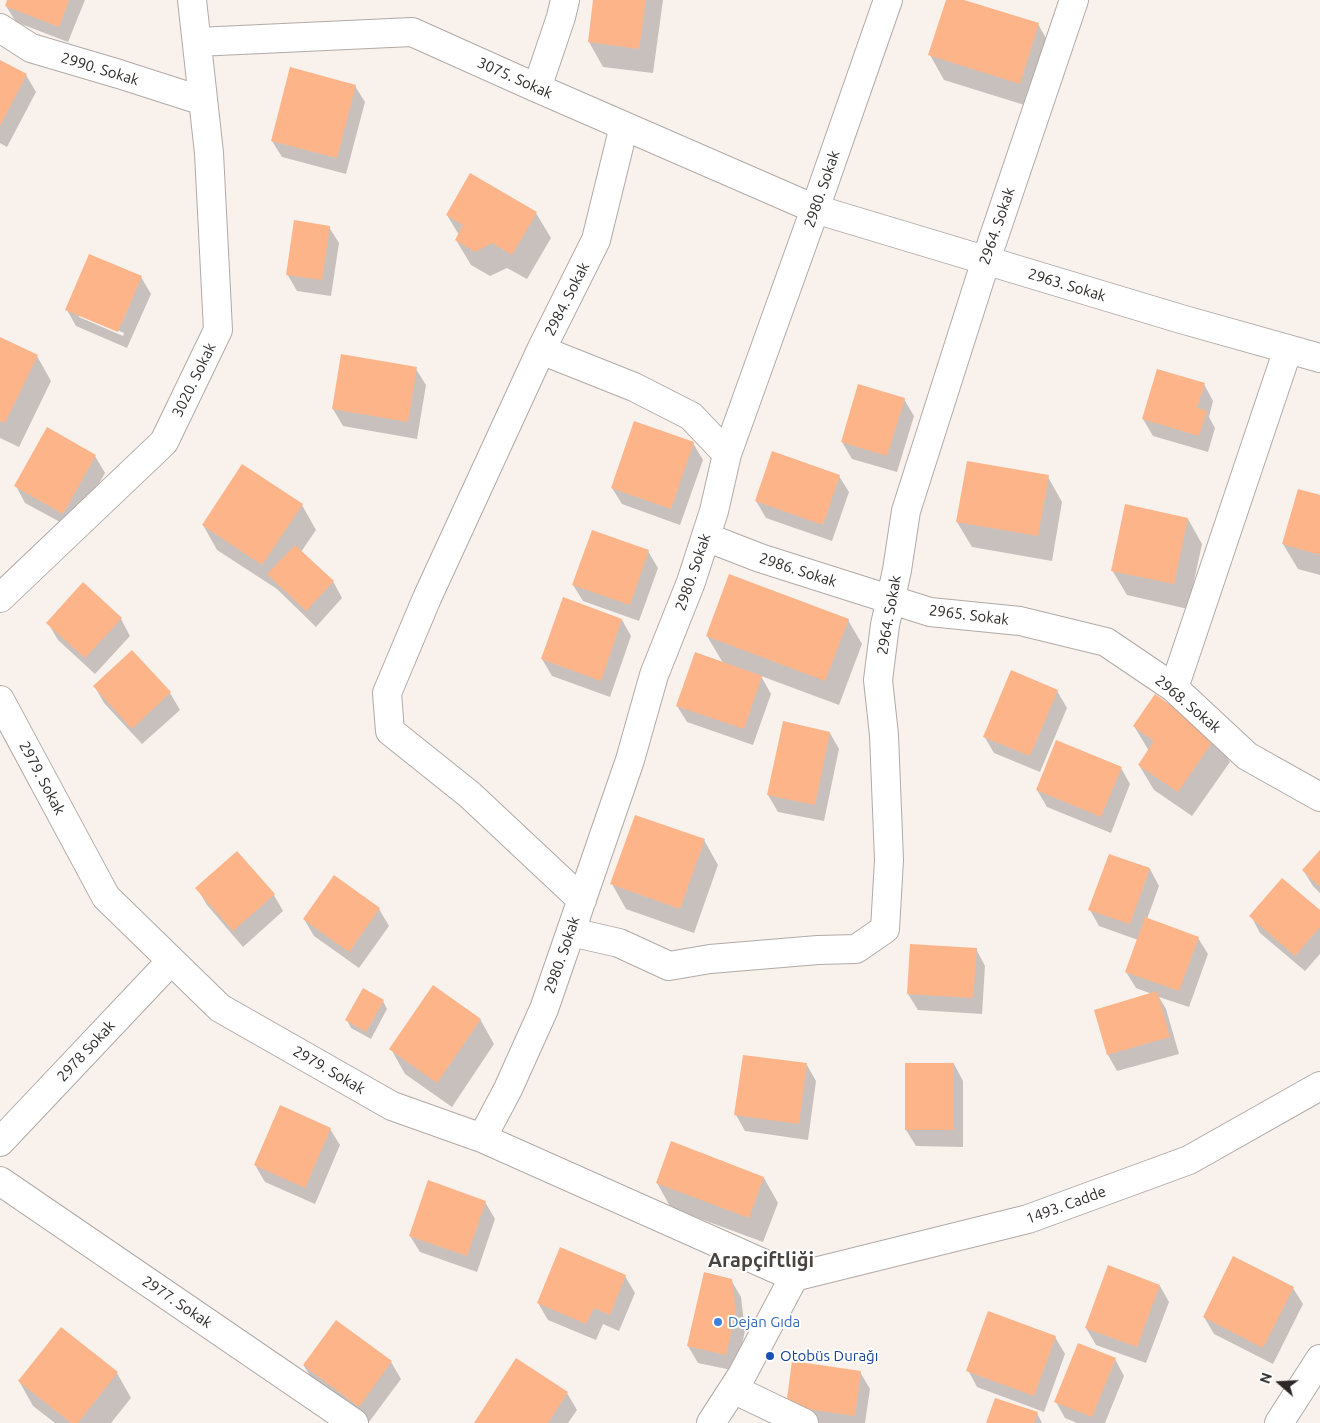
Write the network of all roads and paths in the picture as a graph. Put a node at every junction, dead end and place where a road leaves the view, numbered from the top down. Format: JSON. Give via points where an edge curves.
{"nodes":[{"id":1,"x":192,"y":0,"type":"edge"},
{"id":2,"x":565,"y":0,"type":"edge"},
{"id":3,"x":888,"y":0,"type":"edge"},
{"id":4,"x":1074,"y":0,"type":"edge"},
{"id":5,"x":0,"y":28,"type":"edge"},
{"id":6,"x":197,"y":42,"type":"junction"},
{"id":7,"x":537,"y":88,"type":"junction"},
{"id":8,"x":203,"y":101,"type":"junction"},
{"id":9,"x":624,"y":126,"type":"junction"},
{"id":10,"x":816,"y":209,"type":"junction"},
{"id":11,"x":986,"y":260,"type":"junction"},
{"id":12,"x":1288,"y":349,"type":"junction"},
{"id":13,"x":541,"y":350,"type":"junction"},
{"id":14,"x":1320,"y":358,"type":"edge"},
{"id":15,"x":727,"y":454,"type":"junction"},
{"id":16,"x":706,"y":537,"type":"junction"},
{"id":17,"x":0,"y":598,"type":"edge"},
{"id":18,"x":890,"y":600,"type":"junction"},
{"id":19,"x":1020,"y":621,"type":"joint"},
{"id":20,"x":1174,"y":688,"type":"junction"},
{"id":21,"x":0,"y":700,"type":"edge"},
{"id":22,"x":1320,"y":797,"type":"edge"},
{"id":23,"x":582,"y":900,"type":"junction"},
{"id":24,"x":571,"y":932,"type":"junction"},
{"id":25,"x":172,"y":961,"type":"junction"},
{"id":26,"x":1320,"y":1086,"type":"edge"},
{"id":27,"x":482,"y":1138,"type":"junction"},
{"id":28,"x":0,"y":1142,"type":"edge"},
{"id":29,"x":0,"y":1181,"type":"edge"},
{"id":30,"x":794,"y":1277,"type":"junction"},
{"id":31,"x":1320,"y":1359,"type":"edge"},
{"id":32,"x":733,"y":1389,"type":"junction"},
{"id":33,"x":354,"y":1423,"type":"edge"},
{"id":34,"x":710,"y":1423,"type":"edge"},
{"id":35,"x":804,"y":1423,"type":"edge"},
{"id":36,"x":1279,"y":1423,"type":"edge"}],
"edges":[{"from":1,"to":6,"type":"street","name":"3020. Sokak"},
{"from":2,"to":7,"type":"street"},
{"from":3,"to":10,"type":"street","name":"2980. Sokak"},
{"from":4,"to":11,"type":"street","name":"2964. Sokak"},
{"from":5,"to":8,"type":"street","name":"2990. Sokak","via":[[31,48]]},
{"from":6,"to":7,"type":"street","name":"3075. Sokak","via":[[412,32]]},
{"from":6,"to":8,"type":"street","name":"3020. Sokak"},
{"from":7,"to":9,"type":"street","name":"3075. Sokak"},
{"from":8,"to":17,"type":"street","name":"3020. Sokak","via":[[209,153],[218,330],[164,442]]},
{"from":9,"to":10,"type":"street","name":"3075. Sokak"},
{"from":9,"to":13,"type":"street","name":"2984. Sokak","via":[[596,240]]},
{"from":10,"to":11,"type":"street","name":"2963. Sokak"},
{"from":10,"to":15,"type":"street","name":"2980. Sokak"},
{"from":11,"to":12,"type":"street","name":"2963. Sokak"},
{"from":11,"to":18,"type":"street","name":"2964. Sokak","via":[[906,512]]},
{"from":12,"to":14,"type":"street","name":"2963. Sokak"},
{"from":12,"to":20,"type":"street"},
{"from":13,"to":15,"type":"street","name":"2984. Sokak","via":[[634,387],[691,416]]},
{"from":13,"to":23,"type":"street","via":[[387,693],[390,730],[470,795]]},
{"from":15,"to":16,"type":"street","name":"2980. Sokak"},
{"from":16,"to":18,"type":"street","name":"2986. Sokak"},
{"from":16,"to":23,"type":"street","name":"2980. Sokak","via":[[654,675],[630,760]]},
{"from":18,"to":19,"type":"street","name":"2965. Sokak","via":[[930,612]]},
{"from":18,"to":24,"type":"street","name":"2964. Sokak","via":[[878,680],[884,735],[889,860],[885,929],[856,950],[710,958],[669,966],[619,943]]},
{"from":19,"to":20,"type":"street","name":"2968. Sokak","via":[[1106,642]]},
{"from":20,"to":22,"type":"street","name":"2968. Sokak","via":[[1247,756]]},
{"from":21,"to":25,"type":"street","name":"2979. Sokak","via":[[106,896]]},
{"from":23,"to":24,"type":"street","name":"2980. Sokak"},
{"from":24,"to":27,"type":"street","name":"2980. Sokak","via":[[544,1009]]},
{"from":25,"to":27,"type":"street","name":"2979. Sokak","via":[[220,1008],[237,1018],[392,1106]]},
{"from":25,"to":28,"type":"street","name":"2978 Sokak"},
{"from":26,"to":30,"type":"street","name":"1493. Cadde","via":[[1189,1160],[1028,1219]]},
{"from":27,"to":30,"type":"street","name":"2979. Sokak"},
{"from":29,"to":33,"type":"street","name":"2977. Sokak"},
{"from":30,"to":32,"type":"street"},
{"from":31,"to":36,"type":"street"},
{"from":32,"to":34,"type":"street"},
{"from":32,"to":35,"type":"street"}]}
